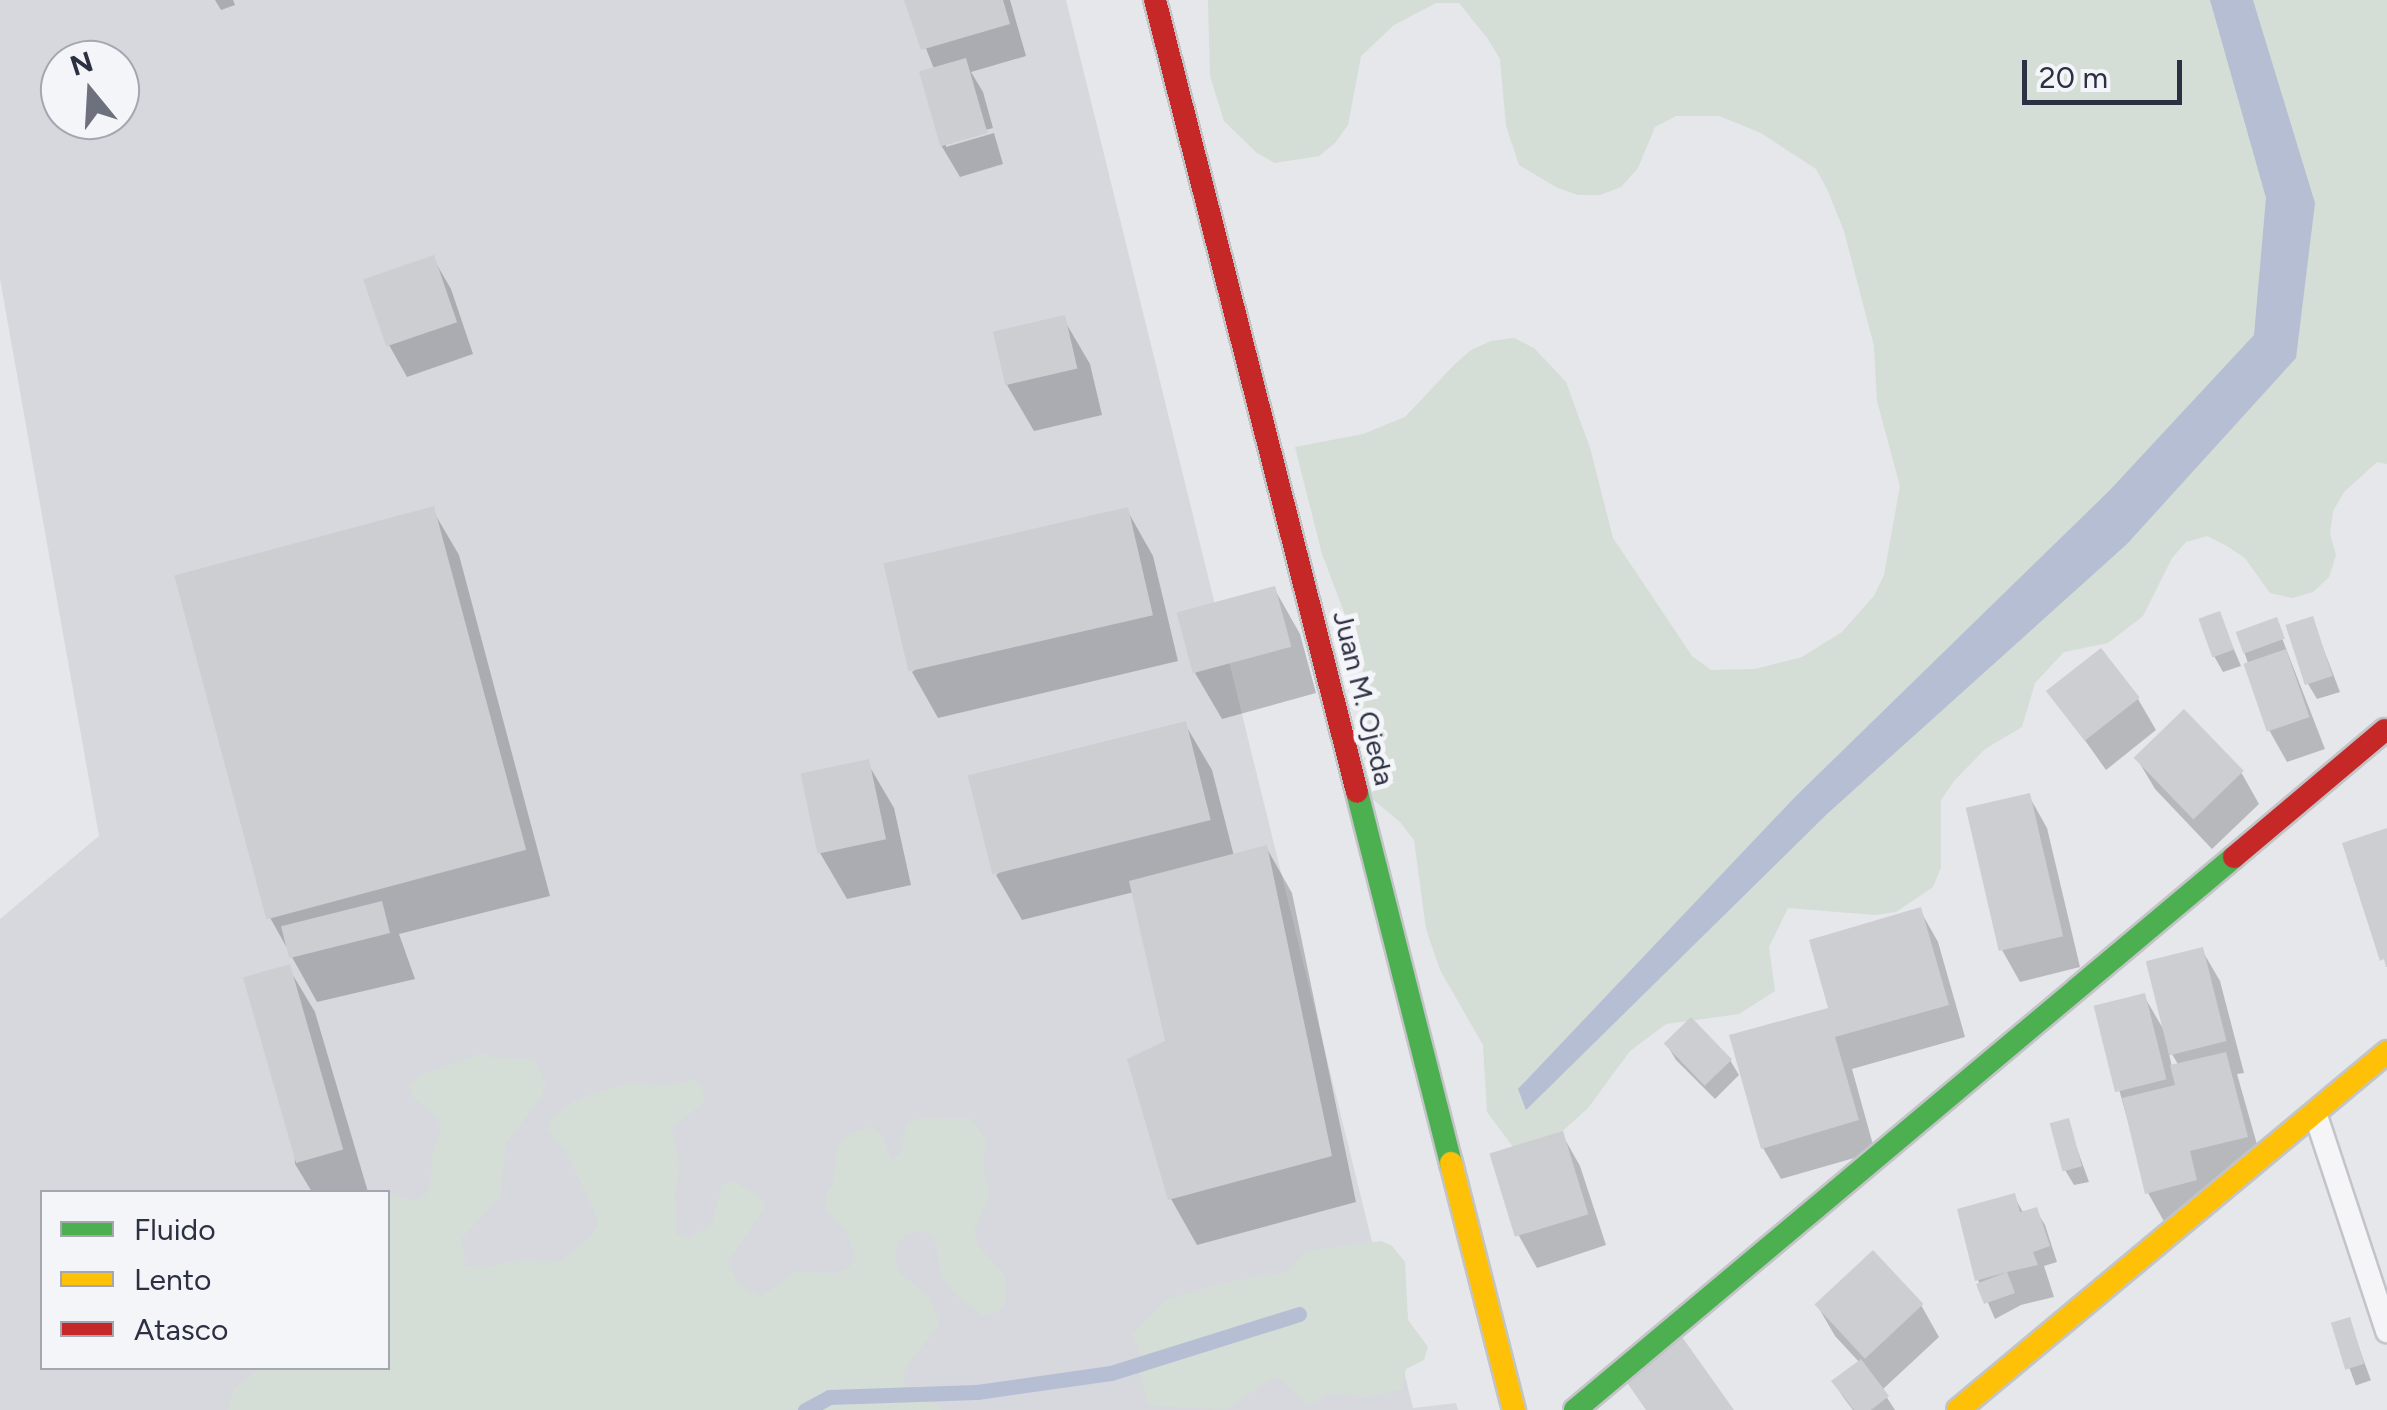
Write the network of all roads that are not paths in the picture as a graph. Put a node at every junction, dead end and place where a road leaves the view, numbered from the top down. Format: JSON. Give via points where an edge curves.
{"nodes":[{"id":1,"x":1156,"y":0,"type":"edge"},
{"id":2,"x":2385,"y":730,"type":"edge"},
{"id":3,"x":2387,"y":1052,"type":"edge"},
{"id":4,"x":2316,"y":1114,"type":"junction"},
{"id":5,"x":2387,"y":1331,"type":"edge"},
{"id":6,"x":1514,"y":1410,"type":"edge"},
{"id":7,"x":1574,"y":1410,"type":"edge"},
{"id":8,"x":1958,"y":1410,"type":"edge"}],
"edges":[{"from":1,"to":6,"type":"street","name":"Juan M. Ojeda"},
{"from":2,"to":7,"type":"street"},
{"from":3,"to":4,"type":"street"},
{"from":4,"to":5,"type":"lane"},
{"from":4,"to":8,"type":"street"}]}
